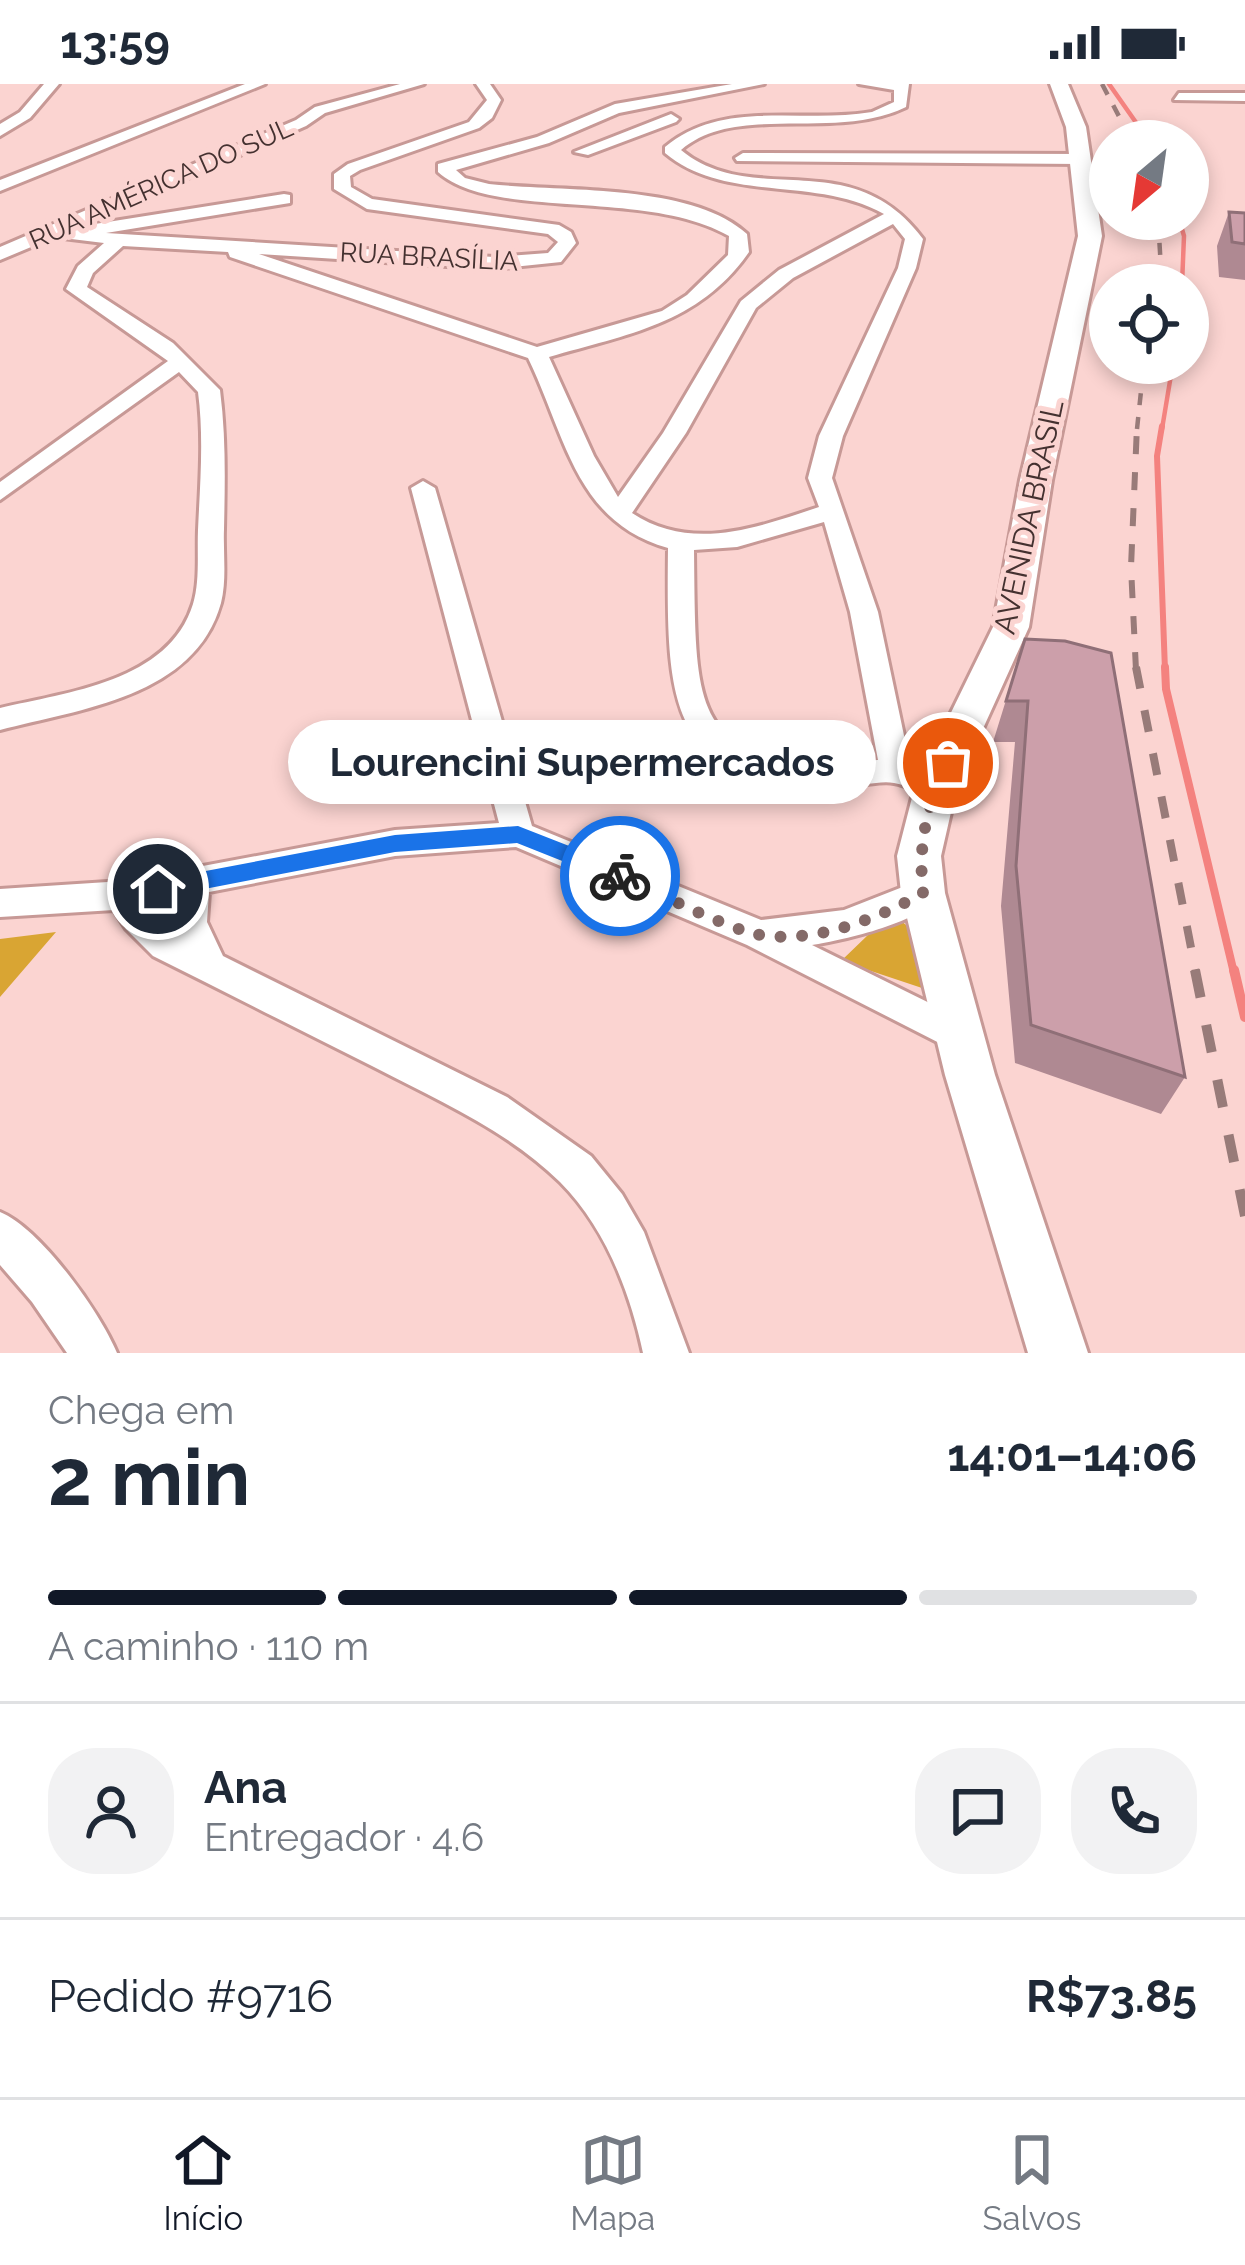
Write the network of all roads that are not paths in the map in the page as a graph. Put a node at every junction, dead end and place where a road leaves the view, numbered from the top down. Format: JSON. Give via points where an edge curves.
{"nodes":[{"id":1,"x":52,"y":84,"type":"edge"},
{"id":2,"x":258,"y":84,"type":"edge"},
{"id":3,"x":326,"y":84,"type":"edge"},
{"id":4,"x":417,"y":84,"type":"edge"},
{"id":5,"x":483,"y":84,"type":"edge"},
{"id":6,"x":619,"y":84,"type":"edge"},
{"id":7,"x":757,"y":84,"type":"edge"},
{"id":8,"x":866,"y":84,"type":"edge"},
{"id":9,"x":1059,"y":84,"type":"edge"},
{"id":10,"x":902,"y":85,"type":"edge"},
{"id":11,"x":216,"y":90,"type":"edge"},
{"id":12,"x":1179,"y":97,"type":"dead end"},
{"id":13,"x":1245,"y":97,"type":"edge"},
{"id":14,"x":639,"y":104,"type":"junction"},
{"id":15,"x":320,"y":110,"type":"junction"},
{"id":16,"x":671,"y":119,"type":"junction"},
{"id":17,"x":0,"y":131,"type":"edge"},
{"id":18,"x":693,"y":132,"type":"junction"},
{"id":19,"x":582,"y":152,"type":"dead end"},
{"id":20,"x":677,"y":159,"type":"junction"},
{"id":21,"x":1081,"y":159,"type":"junction"},
{"id":22,"x":0,"y":186,"type":"edge"},
{"id":23,"x":284,"y":199,"type":"dead end"},
{"id":24,"x":896,"y":215,"type":"junction"},
{"id":25,"x":52,"y":231,"type":"junction"},
{"id":26,"x":72,"y":236,"type":"junction"},
{"id":27,"x":118,"y":240,"type":"junction"},
{"id":28,"x":850,"y":241,"type":"junction"},
{"id":29,"x":213,"y":244,"type":"junction"},
{"id":30,"x":0,"y":254,"type":"edge"},
{"id":31,"x":912,"y":255,"type":"junction"},
{"id":32,"x":537,"y":354,"type":"junction"},
{"id":33,"x":182,"y":360,"type":"junction"},
{"id":34,"x":422,"y":488,"type":"dead end"},
{"id":35,"x":0,"y":493,"type":"edge"},
{"id":36,"x":832,"y":512,"type":"junction"},
{"id":37,"x":618,"y":515,"type":"junction"},
{"id":38,"x":681,"y":546,"type":"junction"},
{"id":39,"x":0,"y":719,"type":"edge"},
{"id":40,"x":896,"y":771,"type":"junction"},
{"id":41,"x":936,"y":786,"type":"junction"},
{"id":42,"x":518,"y":834,"type":"junction"},
{"id":43,"x":192,"y":882,"type":"junction"},
{"id":44,"x":923,"y":893,"type":"junction"},
{"id":45,"x":124,"y":895,"type":"junction"},
{"id":46,"x":0,"y":903,"type":"edge"},
{"id":47,"x":759,"y":935,"type":"junction"},
{"id":48,"x":209,"y":966,"type":"junction"},
{"id":49,"x":959,"y":1036,"type":"junction"},
{"id":50,"x":0,"y":1233,"type":"edge"},
{"id":51,"x":94,"y":1353,"type":"edge"},
{"id":52,"x":666,"y":1353,"type":"edge"},
{"id":53,"x":1058,"y":1353,"type":"edge"}],
"edges":[{"from":1,"to":17,"type":"street"},
{"from":2,"to":11,"type":"street"},
{"from":3,"to":15,"type":"street"},
{"from":4,"to":15,"type":"street","name":"RUA AMÉRICA DO SUL"},
{"from":5,"to":29,"type":"street","name":"RUA BRASÍLIA","via":[[494,100],[482,120],[354,167],[342,174],[343,189],[367,204],[553,229],[567,243],[554,258],[494,263]]},
{"from":6,"to":14,"type":"street"},
{"from":7,"to":14,"type":"street"},
{"from":8,"to":10,"type":"street"},
{"from":9,"to":21,"type":"main road","name":"AVENIDA BRASIL"},
{"from":10,"to":18,"type":"street","via":[[901,104],[873,118]]},
{"from":11,"to":22,"type":"street"},
{"from":12,"to":13,"type":"street"},
{"from":14,"to":16,"type":"street"},
{"from":14,"to":32,"type":"street","via":[[444,168],[454,181],[499,193],[673,205],[711,215],[738,234],[735,259],[681,309]]},
{"from":15,"to":25,"type":"street","name":"RUA AMÉRICA DO SUL"},
{"from":16,"to":18,"type":"street"},
{"from":16,"to":19,"type":"street"},
{"from":18,"to":20,"type":"street","via":[[670,150]]},
{"from":20,"to":21,"type":"street"},
{"from":20,"to":24,"type":"street","via":[[708,174],[811,183]]},
{"from":21,"to":41,"type":"main road","name":"AVENIDA BRASIL","via":[[1090,236],[1011,627]]},
{"from":23,"to":26,"type":"street"},
{"from":24,"to":28,"type":"street"},
{"from":24,"to":31,"type":"street","via":[[914,239]]},
{"from":25,"to":26,"type":"street","name":"RUA BRASÍLIA"},
{"from":25,"to":30,"type":"street","name":"RUA AMÉRICA DO SUL"},
{"from":26,"to":27,"type":"street","name":"RUA BRASÍLIA"},
{"from":27,"to":29,"type":"street","name":"RUA BRASÍLIA"},
{"from":27,"to":33,"type":"street","via":[[76,289]]},
{"from":28,"to":31,"type":"street","via":[[886,242]]},
{"from":28,"to":37,"type":"street","via":[[786,274],[748,305]]},
{"from":29,"to":32,"type":"street"},
{"from":31,"to":36,"type":"street","via":[[825,455],[820,478]]},
{"from":32,"to":37,"type":"street","via":[[599,491]]},
{"from":33,"to":35,"type":"street"},
{"from":33,"to":39,"type":"street","via":[[211,404],[207,604],[194,632],[140,678]]},
{"from":34,"to":42,"type":"street"},
{"from":36,"to":38,"type":"street"},
{"from":36,"to":40,"type":"street","via":[[864,612]]},
{"from":37,"to":38,"type":"street","via":[[646,538]]},
{"from":38,"to":40,"type":"street","via":[[684,639],[693,712],[704,733],[761,767]]},
{"from":40,"to":41,"type":"street"},
{"from":41,"to":44,"type":"main road","name":"AVENIDA BRASIL","via":[[919,856]]},
{"from":42,"to":43,"type":"street","via":[[395,843]]},
{"from":42,"to":47,"type":"street"},
{"from":43,"to":45,"type":"street"},
{"from":43,"to":48,"type":"street","via":[[190,922]]},
{"from":44,"to":47,"type":"street","via":[[839,927]]},
{"from":44,"to":49,"type":"main road","name":"AVENIDA BRASIL"},
{"from":45,"to":46,"type":"street"},
{"from":45,"to":48,"type":"street","via":[[166,945]]},
{"from":47,"to":49,"type":"street"},
{"from":48,"to":52,"type":"street","via":[[443,1084],[569,1165],[597,1193],[625,1244]]},
{"from":49,"to":53,"type":"main road","name":"AVENIDA BRASIL"},
{"from":50,"to":51,"type":"street"}]}
